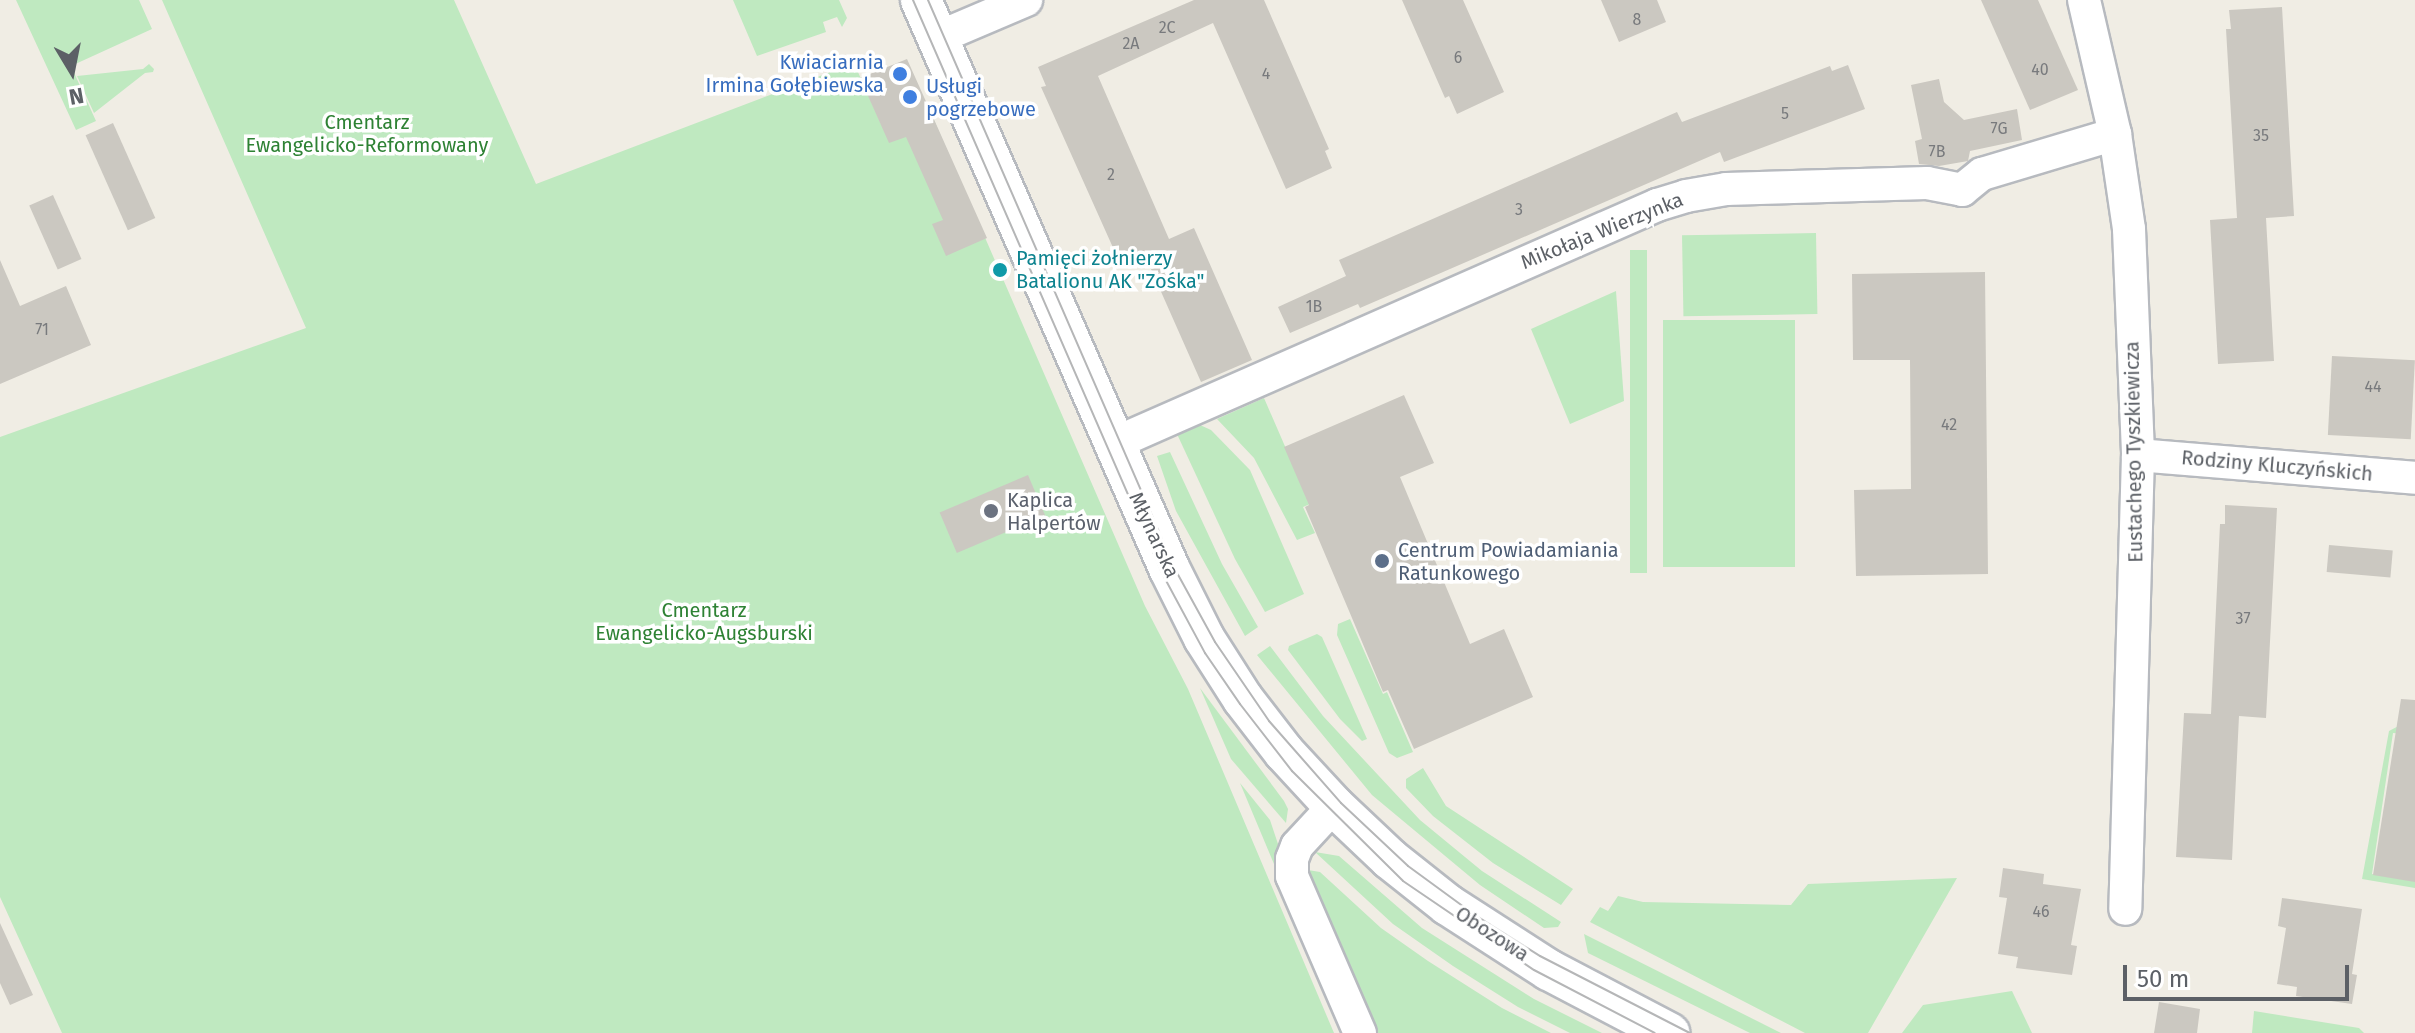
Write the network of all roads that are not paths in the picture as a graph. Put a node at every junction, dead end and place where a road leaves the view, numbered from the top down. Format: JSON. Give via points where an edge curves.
{"nodes":[{"id":1,"x":921,"y":0,"type":"edge"},
{"id":2,"x":1026,"y":0,"type":"edge"},
{"id":3,"x":2084,"y":0,"type":"edge"},
{"id":4,"x":937,"y":38,"type":"junction"},
{"id":5,"x":2115,"y":134,"type":"junction"},
{"id":6,"x":1113,"y":444,"type":"junction"},
{"id":7,"x":2138,"y":455,"type":"junction"},
{"id":8,"x":2415,"y":478,"type":"edge"},
{"id":9,"x":1334,"y":806,"type":"junction"},
{"id":10,"x":2125,"y":909,"type":"dead end"},
{"id":11,"x":1360,"y":1033,"type":"edge"},
{"id":12,"x":1669,"y":1033,"type":"edge"}],
"edges":[{"from":1,"to":4,"type":"street","name":"Młynarska"},
{"from":2,"to":4,"type":"street"},
{"from":3,"to":5,"type":"street","name":"Eustachego Tyszkiewicza"},
{"from":4,"to":6,"type":"street","name":"Młynarska"},
{"from":5,"to":6,"type":"street","name":"Mikołaja Wierzynka","via":[[1982,174],[1962,190],[1927,183],[1726,189],[1686,196]]},
{"from":5,"to":7,"type":"street","name":"Eustachego Tyszkiewicza","via":[[2129,229]]},
{"from":6,"to":9,"type":"street","name":"Młynarska","via":[[1215,657],[1275,741]]},
{"from":7,"to":8,"type":"street","name":"Rodziny Kluczyńskich"},
{"from":7,"to":10,"type":"street","name":"Eustachego Tyszkiewicza"},
{"from":9,"to":11,"type":"street","via":[[1297,846],[1292,876]]},
{"from":9,"to":12,"type":"street","name":"Obozowa","via":[[1390,859],[1506,945]]}]}
